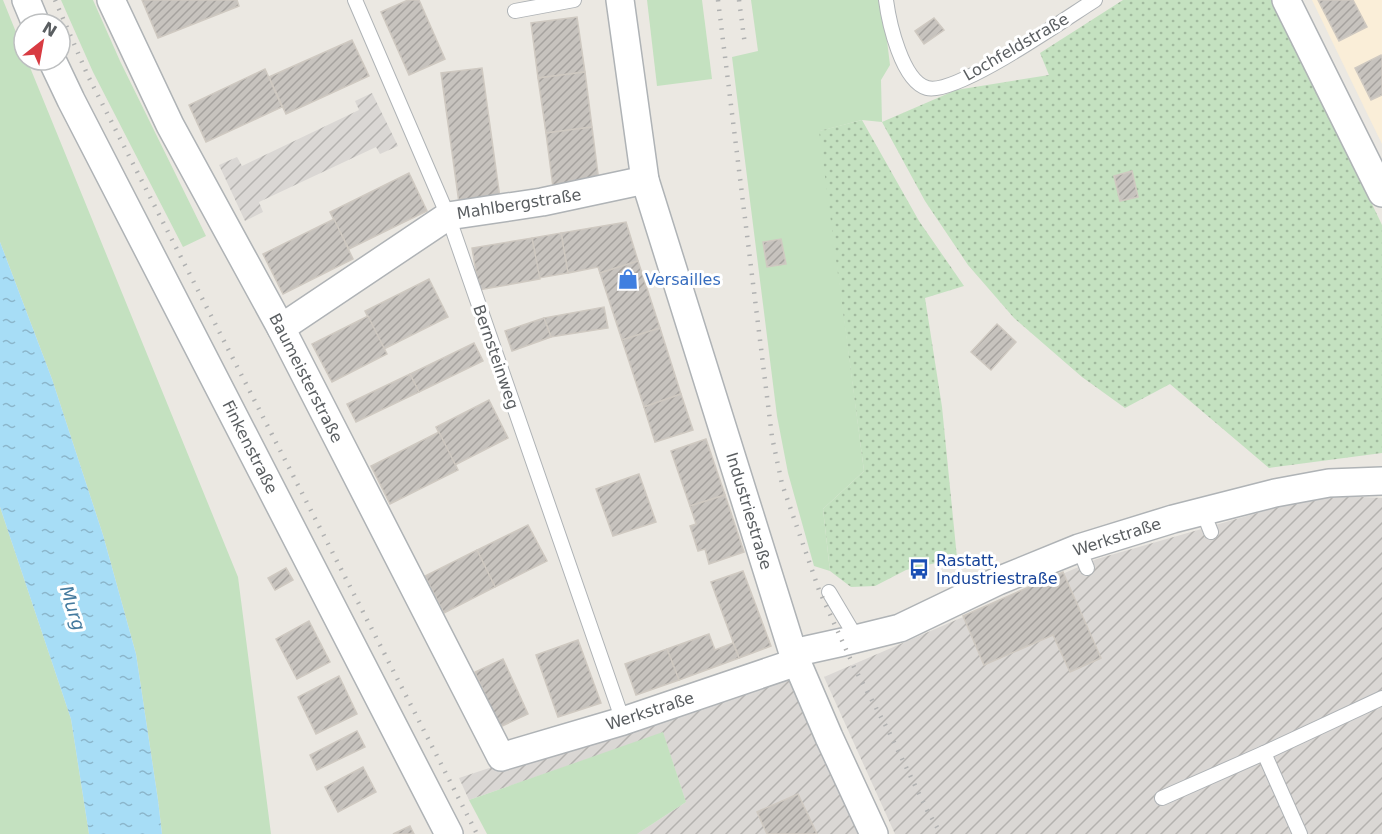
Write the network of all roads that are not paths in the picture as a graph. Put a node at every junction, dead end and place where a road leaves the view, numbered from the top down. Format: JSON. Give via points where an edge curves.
{"nodes":[{"id":1,"x":111,"y":0,"type":"edge"},
{"id":2,"x":355,"y":0,"type":"edge"},
{"id":3,"x":574,"y":0,"type":"edge"},
{"id":4,"x":620,"y":0,"type":"edge"},
{"id":5,"x":886,"y":0,"type":"edge"},
{"id":6,"x":1095,"y":0,"type":"edge"},
{"id":7,"x":1286,"y":0,"type":"edge"},
{"id":8,"x":515,"y":11,"type":"dead end"},
{"id":9,"x":58,"y":72,"type":"edge"},
{"id":10,"x":645,"y":180,"type":"junction"},
{"id":11,"x":1382,"y":193,"type":"edge"},
{"id":12,"x":448,"y":216,"type":"junction"},
{"id":13,"x":281,"y":328,"type":"junction"},
{"id":14,"x":1382,"y":481,"type":"edge"},
{"id":15,"x":829,"y":592,"type":"dead end"},
{"id":16,"x":857,"y":639,"type":"junction"},
{"id":17,"x":795,"y":658,"type":"junction"},
{"id":18,"x":1382,"y":698,"type":"edge"},
{"id":19,"x":622,"y":721,"type":"junction"},
{"id":20,"x":1264,"y":753,"type":"junction"},
{"id":21,"x":501,"y":757,"type":"joint"},
{"id":22,"x":1162,"y":798,"type":"dead end"},
{"id":23,"x":449,"y":834,"type":"edge"},
{"id":24,"x":874,"y":834,"type":"edge"},
{"id":25,"x":1300,"y":834,"type":"edge"}],
"edges":[{"from":1,"to":13,"type":"street","name":"Baumeisterstraße","via":[[170,125]]},
{"from":2,"to":12,"type":"lane","name":"Bernsteinweg"},
{"from":3,"to":8,"type":"lane"},
{"from":4,"to":10,"type":"street","name":"Industriestraße"},
{"from":5,"to":6,"type":"lane","name":"Lochfeldstraße","via":[[908,71],[917,83],[928,88],[971,76]]},
{"from":7,"to":11,"type":"street"},
{"from":9,"to":23,"type":"street","name":"Finkenstraße"},
{"from":10,"to":12,"type":"street","name":"Mahlbergstraße","via":[[541,194]]},
{"from":10,"to":17,"type":"street","name":"Industriestraße"},
{"from":12,"to":13,"type":"street","name":"Mahlbergstraße"},
{"from":12,"to":19,"type":"lane","name":"Bernsteinweg"},
{"from":13,"to":21,"type":"street","name":"Baumeisterstraße"},
{"from":14,"to":16,"type":"street","name":"Werkstraße","via":[[1329,483],[1275,493],[1207,522],[1173,519],[1083,558],[998,581],[900,628]]},
{"from":15,"to":16,"type":"lane"},
{"from":16,"to":17,"type":"street","name":"Werkstraße"},
{"from":17,"to":19,"type":"street","name":"Werkstraße"},
{"from":17,"to":24,"type":"street","name":"Industriestraße"},
{"from":18,"to":20,"type":"lane"},
{"from":19,"to":21,"type":"street","name":"Werkstraße"},
{"from":20,"to":22,"type":"lane"},
{"from":20,"to":25,"type":"lane"}]}
